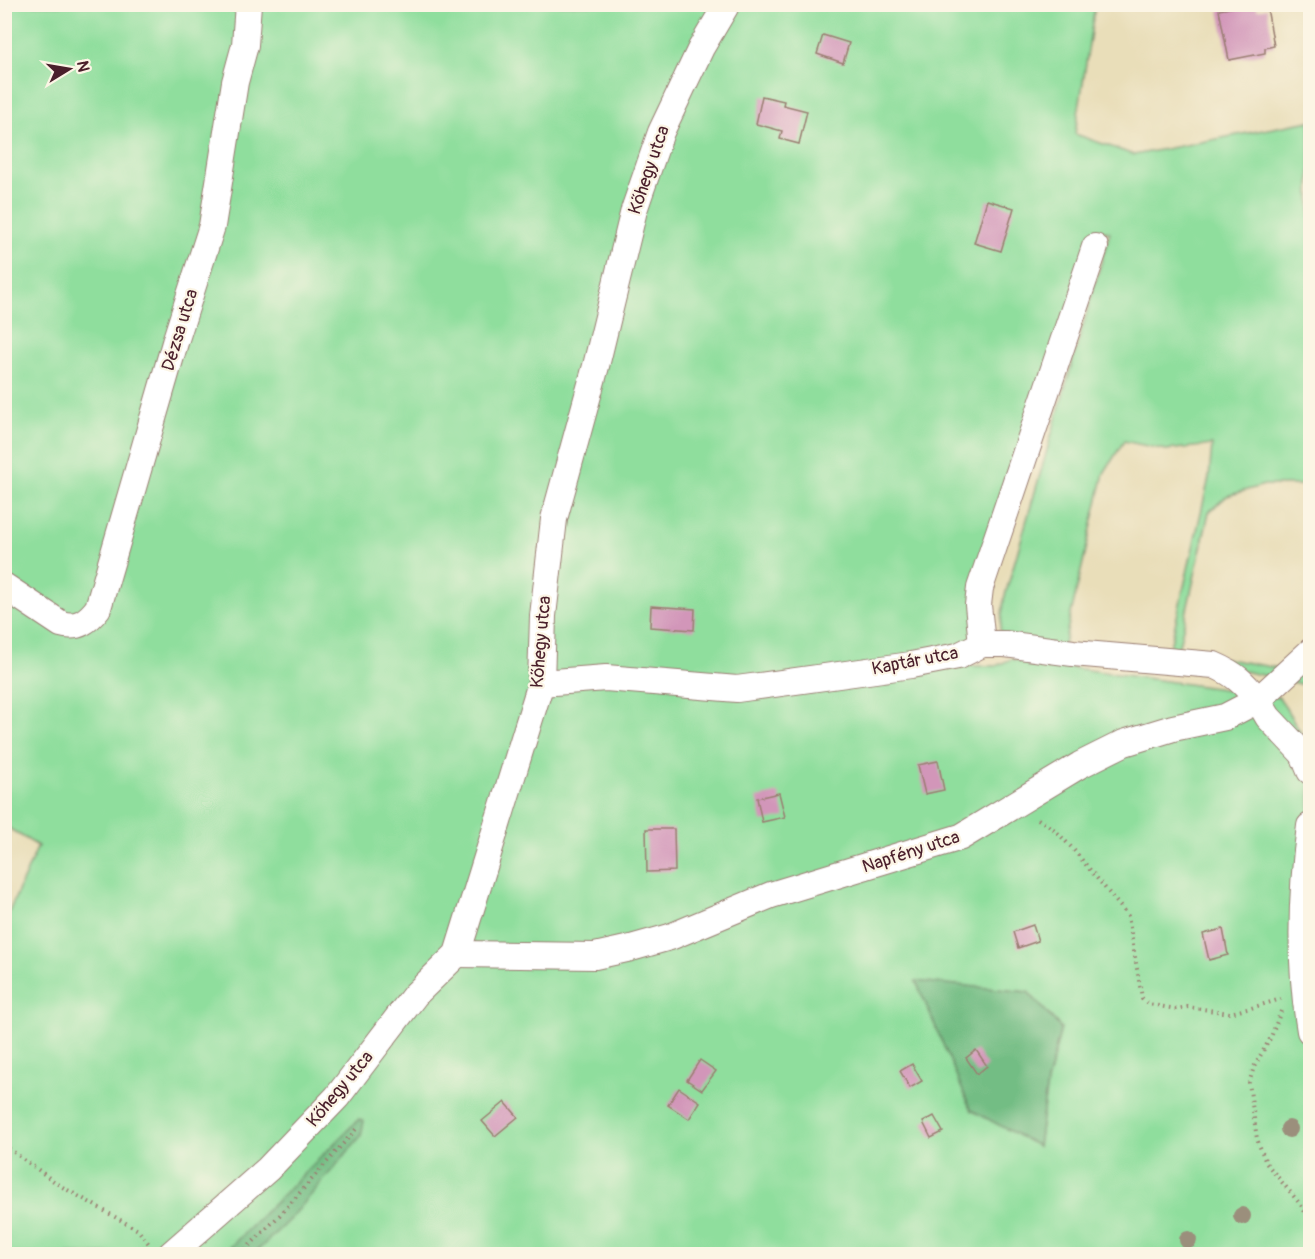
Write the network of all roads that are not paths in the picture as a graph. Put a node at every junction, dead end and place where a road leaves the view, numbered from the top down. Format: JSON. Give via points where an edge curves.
{"nodes":[{"id":1,"x":248,"y":4,"type":"edge"},
{"id":2,"x":727,"y":4,"type":"edge"},
{"id":3,"x":1095,"y":247,"type":"dead end"},
{"id":4,"x":4,"y":586,"type":"edge"},
{"id":5,"x":982,"y":644,"type":"junction"},
{"id":6,"x":1311,"y":652,"type":"edge"},
{"id":7,"x":541,"y":683,"type":"junction"},
{"id":8,"x":1258,"y":700,"type":"junction"},
{"id":9,"x":1311,"y":771,"type":"edge"},
{"id":10,"x":1311,"y":826,"type":"edge"},
{"id":11,"x":457,"y":954,"type":"junction"},
{"id":12,"x":1311,"y":1030,"type":"edge"},
{"id":13,"x":160,"y":1250,"type":"edge"}],
"edges":[{"from":1,"to":4,"type":"street","name":"Dézsa utca","via":[[245,45],[235,82],[212,226],[98,608],[80,625],[67,626]]},
{"from":2,"to":7,"type":"street","name":"Kőhegy utca","via":[[661,132],[634,210],[554,519],[543,616]]},
{"from":3,"to":5,"type":"street","name":"Kaptár utca","via":[[983,577],[978,604]]},
{"from":5,"to":7,"type":"street","name":"Kaptár utca","via":[[958,656],[911,665],[737,689],[606,678]]},
{"from":5,"to":8,"type":"street","via":[[1214,664],[1233,673]]},
{"from":6,"to":8,"type":"street","name":"Napfény utca"},
{"from":7,"to":11,"type":"street","name":"Kőhegy utca"},
{"from":8,"to":9,"type":"street","via":[[1268,717],[1303,754]]},
{"from":8,"to":11,"type":"street","name":"Napfény utca","via":[[1225,717],[1124,743],[961,837],[771,895],[670,937],[595,956]]},
{"from":10,"to":12,"type":"street","via":[[1304,891],[1304,963]]},
{"from":11,"to":13,"type":"street","name":"Kőhegy utca","via":[[415,994],[337,1098],[268,1169]]}]}
